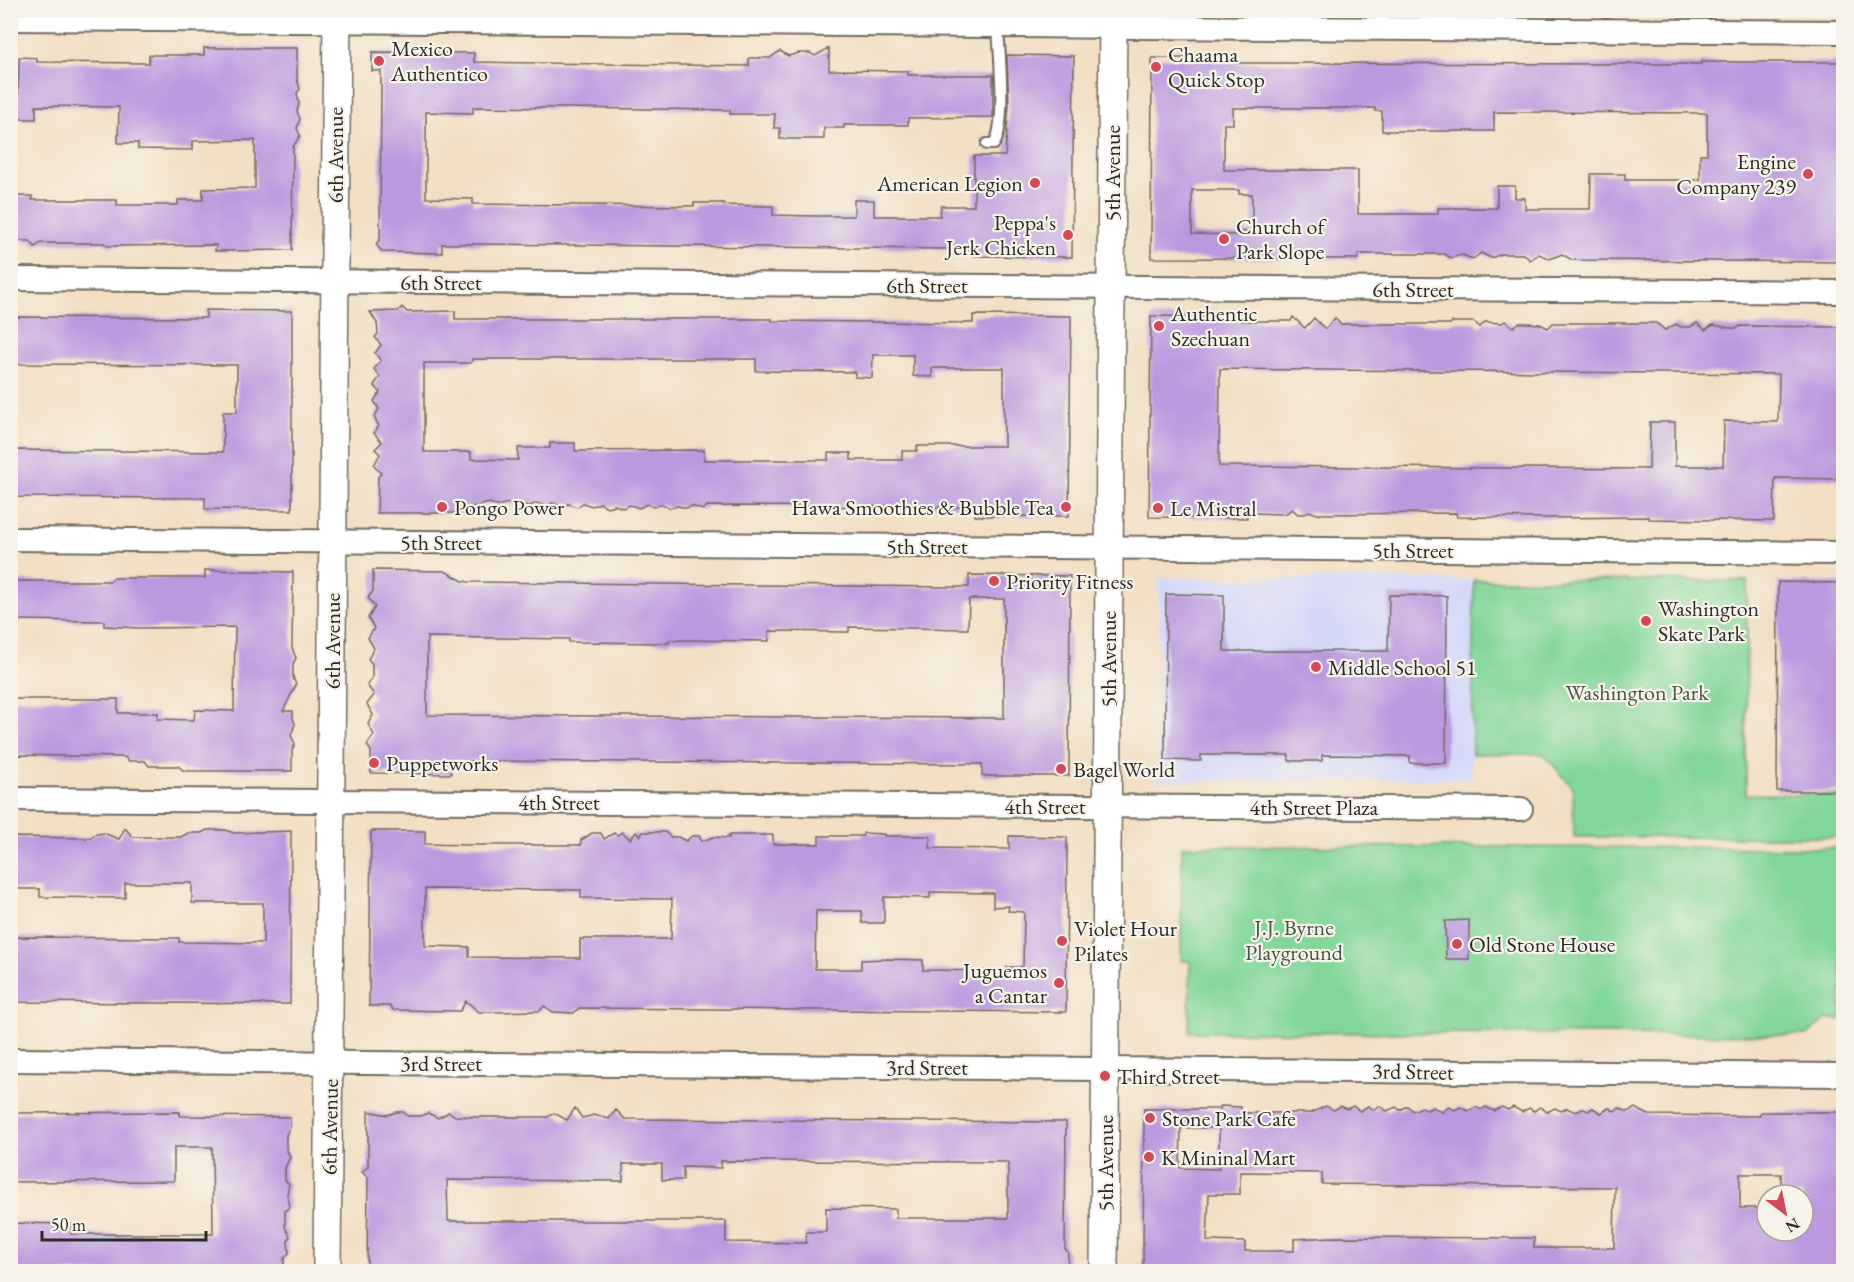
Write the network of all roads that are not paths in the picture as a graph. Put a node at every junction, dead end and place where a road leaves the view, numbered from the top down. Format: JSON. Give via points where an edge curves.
{"nodes":[{"id":1,"x":337,"y":16,"type":"edge"},
{"id":2,"x":1113,"y":18,"type":"edge"},
{"id":3,"x":10,"y":19,"type":"edge"},
{"id":4,"x":999,"y":26,"type":"junction"},
{"id":5,"x":1844,"y":32,"type":"edge"},
{"id":6,"x":987,"y":144,"type":"dead end"},
{"id":7,"x":10,"y":279,"type":"edge"},
{"id":8,"x":334,"y":281,"type":"junction"},
{"id":9,"x":1111,"y":287,"type":"junction"},
{"id":10,"x":1844,"y":292,"type":"edge"},
{"id":11,"x":10,"y":539,"type":"edge"},
{"id":12,"x":332,"y":541,"type":"junction"},
{"id":13,"x":1109,"y":547,"type":"junction"},
{"id":14,"x":1844,"y":553,"type":"edge"},
{"id":15,"x":10,"y":799,"type":"edge"},
{"id":16,"x":331,"y":801,"type":"junction"},
{"id":17,"x":1107,"y":806,"type":"junction"},
{"id":18,"x":1521,"y":809,"type":"dead end"},
{"id":19,"x":10,"y":1060,"type":"edge"},
{"id":20,"x":329,"y":1062,"type":"junction"},
{"id":21,"x":1105,"y":1068,"type":"junction"},
{"id":22,"x":1844,"y":1075,"type":"edge"},
{"id":23,"x":327,"y":1272,"type":"edge"},
{"id":24,"x":1104,"y":1272,"type":"edge"}],
"edges":[{"from":1,"to":3,"type":"street"},
{"from":1,"to":4,"type":"street"},
{"from":1,"to":8,"type":"street","name":"6th Avenue"},
{"from":2,"to":4,"type":"street"},
{"from":2,"to":5,"type":"street"},
{"from":2,"to":9,"type":"street","name":"5th Avenue"},
{"from":4,"to":6,"type":"lane","via":[[1001,120],[998,138],[994,144]]},
{"from":7,"to":8,"type":"street","name":"6th Street"},
{"from":8,"to":9,"type":"street","name":"6th Street"},
{"from":8,"to":12,"type":"street","name":"6th Avenue"},
{"from":9,"to":10,"type":"street","name":"6th Street"},
{"from":9,"to":13,"type":"street","name":"5th Avenue"},
{"from":11,"to":12,"type":"street","name":"5th Street"},
{"from":12,"to":13,"type":"street","name":"5th Street"},
{"from":12,"to":16,"type":"street","name":"6th Avenue"},
{"from":13,"to":14,"type":"street","name":"5th Street"},
{"from":13,"to":17,"type":"street","name":"5th Avenue"},
{"from":15,"to":16,"type":"street","name":"4th Street"},
{"from":16,"to":17,"type":"street","name":"4th Street"},
{"from":16,"to":20,"type":"street","name":"6th Avenue"},
{"from":17,"to":18,"type":"street","name":"4th Street Plaza"},
{"from":17,"to":21,"type":"street","name":"5th Avenue"},
{"from":19,"to":20,"type":"street","name":"3rd Street"},
{"from":20,"to":21,"type":"street","name":"3rd Street"},
{"from":20,"to":23,"type":"street","name":"6th Avenue"},
{"from":21,"to":22,"type":"street","name":"3rd Street"},
{"from":21,"to":24,"type":"street","name":"5th Avenue"}]}
